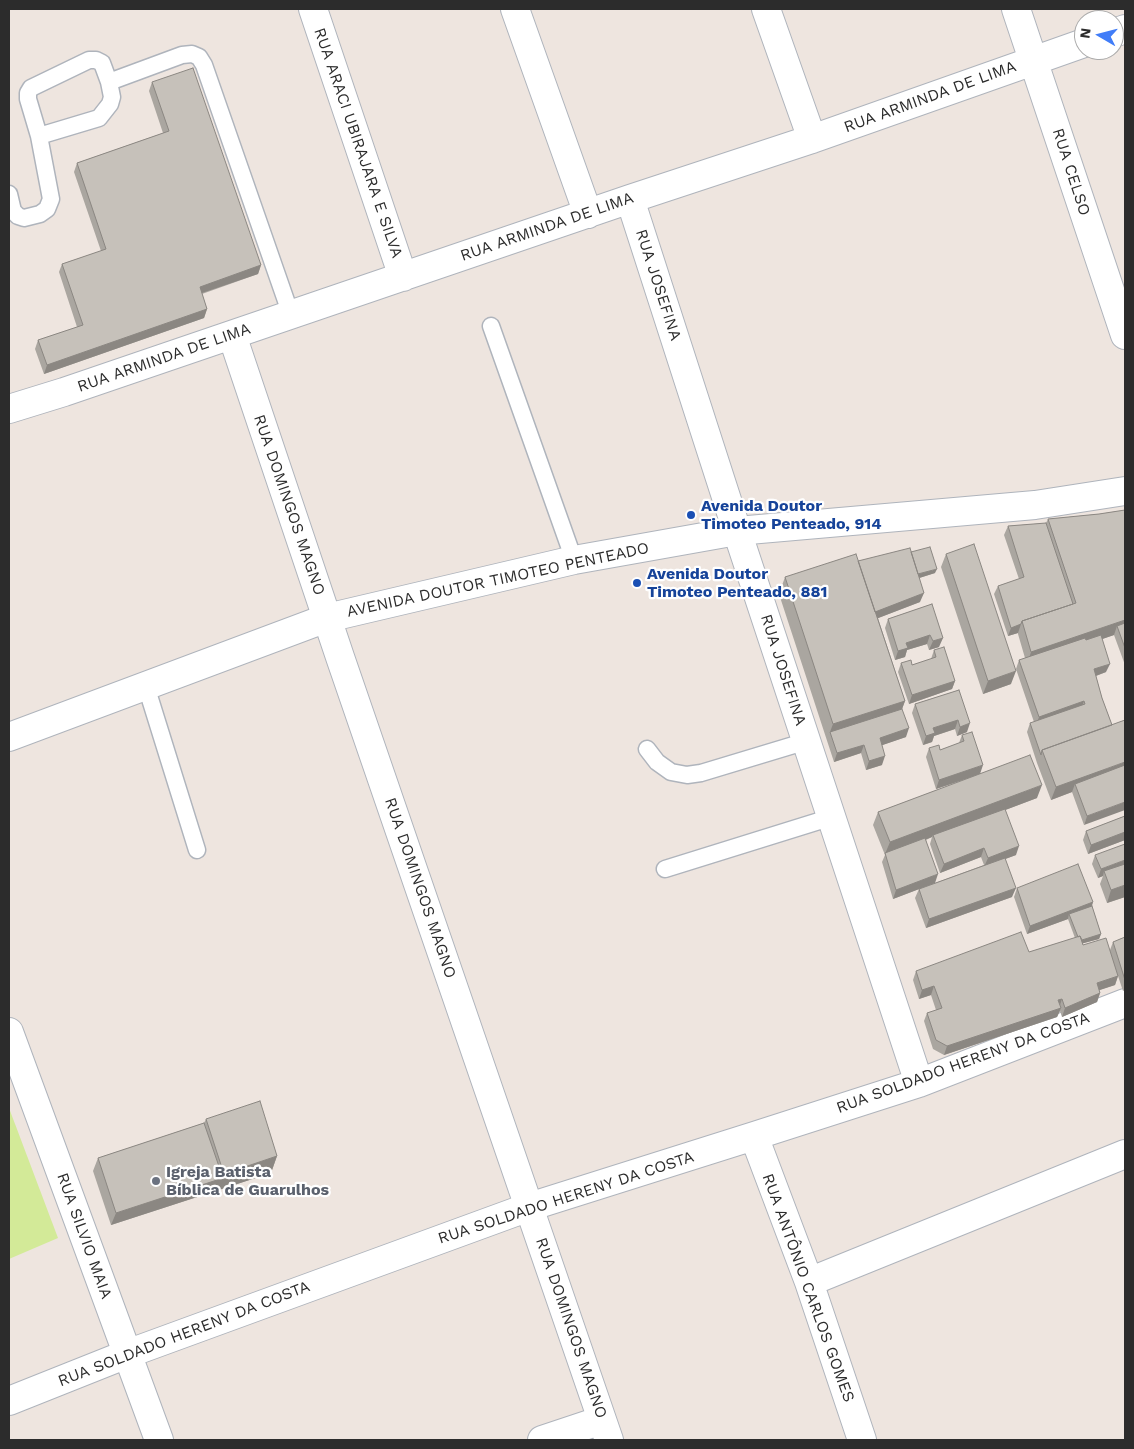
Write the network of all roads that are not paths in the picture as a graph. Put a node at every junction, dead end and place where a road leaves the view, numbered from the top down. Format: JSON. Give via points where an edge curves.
{"nodes":[{"id":1,"x":313,"y":9,"type":"edge"},
{"id":2,"x":516,"y":9,"type":"edge"},
{"id":3,"x":766,"y":9,"type":"edge"},
{"id":4,"x":1016,"y":9,"type":"edge"},
{"id":5,"x":1074,"y":46,"type":"edge"},
{"id":6,"x":1034,"y":60,"type":"junction"},
{"id":7,"x":109,"y":82,"type":"junction"},
{"id":8,"x":40,"y":136,"type":"junction"},
{"id":9,"x":812,"y":139,"type":"junction"},
{"id":10,"x":9,"y":194,"type":"edge"},
{"id":11,"x":630,"y":199,"type":"junction"},
{"id":12,"x":588,"y":214,"type":"junction"},
{"id":13,"x":403,"y":277,"type":"junction"},
{"id":14,"x":291,"y":315,"type":"junction"},
{"id":15,"x":491,"y":326,"type":"dead end"},
{"id":16,"x":1125,"y":335,"type":"edge"},
{"id":17,"x":232,"y":336,"type":"junction"},
{"id":18,"x":9,"y":409,"type":"edge"},
{"id":19,"x":1125,"y":491,"type":"edge"},
{"id":20,"x":737,"y":531,"type":"junction"},
{"id":21,"x":574,"y":560,"type":"junction"},
{"id":22,"x":327,"y":618,"type":"junction"},
{"id":23,"x":146,"y":686,"type":"junction"},
{"id":24,"x":9,"y":737,"type":"edge"},
{"id":25,"x":807,"y":740,"type":"junction"},
{"id":26,"x":647,"y":749,"type":"dead end"},
{"id":27,"x":832,"y":817,"type":"junction"},
{"id":28,"x":197,"y":850,"type":"dead end"},
{"id":29,"x":665,"y":869,"type":"dead end"},
{"id":30,"x":1125,"y":1003,"type":"edge"},
{"id":31,"x":9,"y":1032,"type":"edge"},
{"id":32,"x":919,"y":1083,"type":"junction"},
{"id":33,"x":754,"y":1136,"type":"junction"},
{"id":34,"x":1125,"y":1154,"type":"edge"},
{"id":35,"x":529,"y":1207,"type":"junction"},
{"id":36,"x":809,"y":1282,"type":"junction"},
{"id":37,"x":127,"y":1354,"type":"junction"},
{"id":38,"x":9,"y":1401,"type":"edge"},
{"id":39,"x":606,"y":1430,"type":"edge"},
{"id":40,"x":159,"y":1440,"type":"edge"},
{"id":41,"x":542,"y":1440,"type":"edge"},
{"id":42,"x":862,"y":1440,"type":"edge"}],
"edges":[{"from":1,"to":13,"type":"street","name":"RUA ARACI UBIRAJARA E SILVA"},
{"from":2,"to":12,"type":"street"},
{"from":3,"to":9,"type":"street"},
{"from":4,"to":6,"type":"street","name":"RUA CELSO"},
{"from":5,"to":6,"type":"street","name":"RUA ARMINDA DE LIMA"},
{"from":6,"to":9,"type":"street","name":"RUA ARMINDA DE LIMA"},
{"from":6,"to":16,"type":"street","name":"RUA CELSO"},
{"from":7,"to":8,"type":"lane","via":[[112,97],[99,118]]},
{"from":7,"to":8,"type":"lane","via":[[102,63],[89,60],[31,88],[28,99]]},
{"from":7,"to":14,"type":"lane","via":[[182,55],[199,57]]},
{"from":8,"to":10,"type":"lane","via":[[51,199],[47,209],[24,218],[18,216],[13,211]]},
{"from":9,"to":11,"type":"street","name":"RUA ARMINDA DE LIMA"},
{"from":11,"to":12,"type":"street","name":"RUA ARMINDA DE LIMA"},
{"from":11,"to":20,"type":"street","name":"RUA JOSEFINA"},
{"from":12,"to":13,"type":"street","name":"RUA ARMINDA DE LIMA"},
{"from":13,"to":14,"type":"street","name":"RUA ARMINDA DE LIMA"},
{"from":14,"to":17,"type":"street","name":"RUA ARMINDA DE LIMA"},
{"from":15,"to":21,"type":"lane"},
{"from":17,"to":18,"type":"street","name":"RUA ARMINDA DE LIMA"},
{"from":17,"to":22,"type":"street","name":"RUA DOMINGOS MAGNO"},
{"from":19,"to":20,"type":"street","name":"AVENIDA DOUTOR TIMOTEO PENTEADO","via":[[1035,505]]},
{"from":20,"to":21,"type":"street","name":"AVENIDA DOUTOR TIMOTEO PENTEADO"},
{"from":20,"to":25,"type":"street","name":"RUA JOSEFINA"},
{"from":21,"to":22,"type":"street","name":"AVENIDA DOUTOR TIMOTEO PENTEADO"},
{"from":22,"to":23,"type":"street","name":"AVENIDA DOUTOR TIMOTEO PENTEADO"},
{"from":22,"to":35,"type":"street","name":"RUA DOMINGOS MAGNO"},
{"from":23,"to":24,"type":"street","name":"AVENIDA DOUTOR TIMOTEO PENTEADO"},
{"from":23,"to":28,"type":"lane"},
{"from":25,"to":26,"type":"lane","via":[[687,775],[671,772]]},
{"from":25,"to":27,"type":"street","name":"RUA JOSEFINA"},
{"from":27,"to":29,"type":"lane"},
{"from":27,"to":32,"type":"street","name":"RUA JOSEFINA"},
{"from":30,"to":32,"type":"street","name":"RUA SOLDADO HERENY DA COSTA"},
{"from":31,"to":37,"type":"street","name":"RUA SILVIO MAIA"},
{"from":32,"to":33,"type":"street","name":"RUA SOLDADO HERENY DA COSTA"},
{"from":33,"to":35,"type":"street","name":"RUA SOLDADO HERENY DA COSTA"},
{"from":33,"to":36,"type":"street","name":"RUA ANTÔNIO CARLOS GOMES"},
{"from":34,"to":36,"type":"street"},
{"from":35,"to":37,"type":"street","name":"RUA SOLDADO HERENY DA COSTA"},
{"from":35,"to":39,"type":"street","name":"RUA DOMINGOS MAGNO"},
{"from":36,"to":42,"type":"street","name":"RUA ANTÔNIO CARLOS GOMES"},
{"from":37,"to":38,"type":"street","name":"RUA SOLDADO HERENY DA COSTA"},
{"from":37,"to":40,"type":"street","name":"RUA SILVIO MAIA"},
{"from":39,"to":41,"type":"street"}]}
